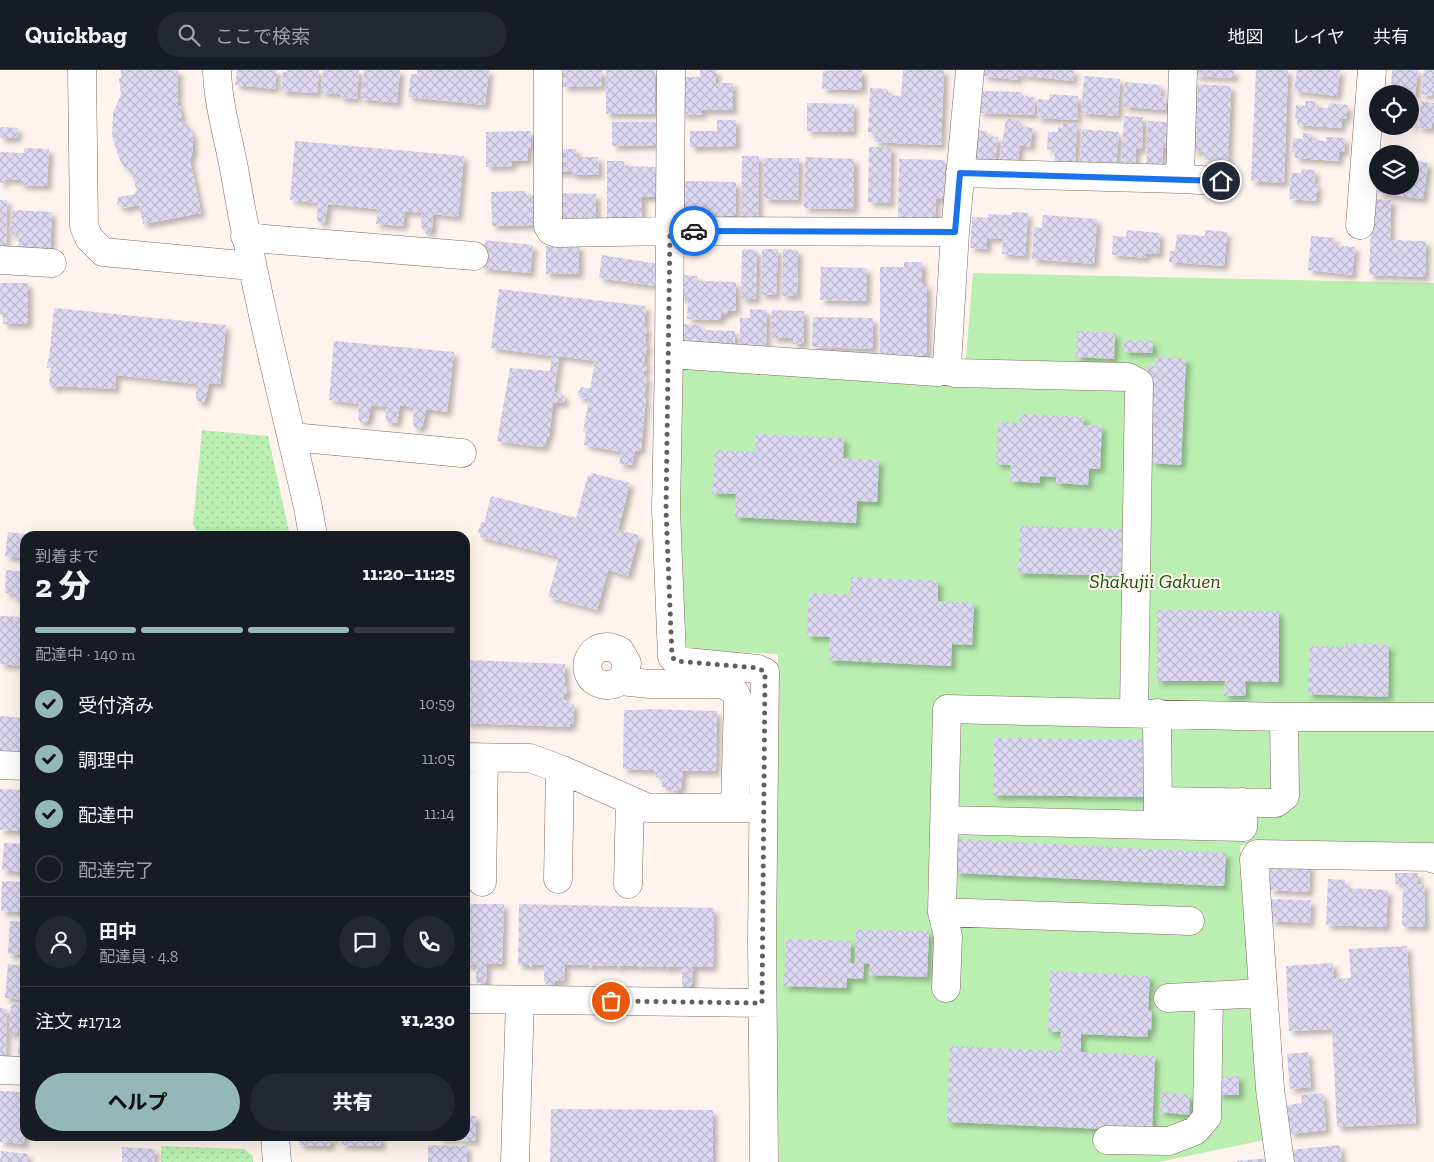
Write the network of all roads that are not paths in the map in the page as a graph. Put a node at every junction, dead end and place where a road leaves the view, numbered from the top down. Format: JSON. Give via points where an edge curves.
{"nodes":[{"id":1,"x":82,"y":70,"type":"edge"},
{"id":2,"x":217,"y":70,"type":"edge"},
{"id":3,"x":548,"y":70,"type":"edge"},
{"id":4,"x":670,"y":70,"type":"edge"},
{"id":5,"x":970,"y":70,"type":"edge"},
{"id":6,"x":1183,"y":70,"type":"edge"},
{"id":7,"x":1372,"y":70,"type":"edge"},
{"id":8,"x":960,"y":173,"type":"junction"},
{"id":9,"x":1180,"y":179,"type":"junction"},
{"id":10,"x":1221,"y":181,"type":"dead end"},
{"id":11,"x":1360,"y":225,"type":"dead end"},
{"id":12,"x":670,"y":231,"type":"junction"},
{"id":13,"x":955,"y":232,"type":"junction"},
{"id":14,"x":246,"y":236,"type":"junction"},
{"id":15,"x":474,"y":256,"type":"dead end"},
{"id":16,"x":0,"y":260,"type":"edge"},
{"id":17,"x":52,"y":263,"type":"dead end"},
{"id":18,"x":252,"y":266,"type":"junction"},
{"id":19,"x":669,"y":354,"type":"junction"},
{"id":20,"x":945,"y":370,"type":"junction"},
{"id":21,"x":292,"y":438,"type":"junction"},
{"id":22,"x":462,"y":453,"type":"dead end"},
{"id":23,"x":312,"y":531,"type":"edge"},
{"id":24,"x":620,"y":681,"type":"dead end"},
{"id":25,"x":1146,"y":713,"type":"junction"},
{"id":26,"x":1434,"y":716,"type":"edge"},
{"id":27,"x":1284,"y":717,"type":"junction"},
{"id":28,"x":475,"y":758,"type":"edge"},
{"id":29,"x":0,"y":765,"type":"edge"},
{"id":30,"x":20,"y":766,"type":"edge"},
{"id":31,"x":560,"y":769,"type":"junction"},
{"id":32,"x":630,"y":800,"type":"junction"},
{"id":33,"x":735,"y":808,"type":"junction"},
{"id":34,"x":762,"y":808,"type":"junction"},
{"id":35,"x":1158,"y":813,"type":"junction"},
{"id":36,"x":945,"y":820,"type":"junction"},
{"id":37,"x":1434,"y":859,"type":"edge"},
{"id":38,"x":558,"y":879,"type":"dead end"},
{"id":39,"x":482,"y":882,"type":"dead end"},
{"id":40,"x":628,"y":884,"type":"dead end"},
{"id":41,"x":942,"y":912,"type":"junction"},
{"id":42,"x":1190,"y":921,"type":"dead end"},
{"id":43,"x":946,"y":988,"type":"dead end"},
{"id":44,"x":1263,"y":993,"type":"junction"},
{"id":45,"x":1209,"y":997,"type":"junction"},
{"id":46,"x":1168,"y":998,"type":"dead end"},
{"id":47,"x":470,"y":999,"type":"edge"},
{"id":48,"x":520,"y":1000,"type":"junction"},
{"id":49,"x":762,"y":1003,"type":"junction"},
{"id":50,"x":1107,"y":1140,"type":"dead end"},
{"id":51,"x":515,"y":1162,"type":"edge"},
{"id":52,"x":764,"y":1162,"type":"edge"},
{"id":53,"x":1280,"y":1162,"type":"edge"}],
"edges":[{"from":1,"to":18,"type":"street","via":[[84,226],[89,238],[103,252]]},
{"from":2,"to":14,"type":"street","via":[[222,114]]},
{"from":3,"to":12,"type":"street","via":[[548,226],[551,231]]},
{"from":4,"to":12,"type":"street"},
{"from":5,"to":8,"type":"street"},
{"from":6,"to":9,"type":"street"},
{"from":7,"to":11,"type":"street"},
{"from":8,"to":9,"type":"street"},
{"from":8,"to":13,"type":"street"},
{"from":9,"to":10,"type":"street"},
{"from":12,"to":13,"type":"street"},
{"from":12,"to":19,"type":"street"},
{"from":13,"to":20,"type":"street"},
{"from":14,"to":15,"type":"street"},
{"from":14,"to":18,"type":"street"},
{"from":16,"to":17,"type":"street"},
{"from":18,"to":21,"type":"street"},
{"from":19,"to":20,"type":"street"},
{"from":19,"to":34,"type":"street","via":[[666,510],[672,657],[676,661],[758,668],[765,672]]},
{"from":20,"to":25,"type":"street","via":[[955,373],[1128,377],[1138,383]]},
{"from":21,"to":22,"type":"street"},
{"from":21,"to":23,"type":"street"},
{"from":24,"to":33,"type":"street","via":[[719,684],[736,692]]},
{"from":25,"to":27,"type":"street"},
{"from":25,"to":35,"type":"street"},
{"from":25,"to":36,"type":"street","via":[[947,709]]},
{"from":26,"to":27,"type":"street"},
{"from":27,"to":35,"type":"street","via":[[1285,796],[1276,803],[1243,802],[1243,827]]},
{"from":28,"to":31,"type":"street","via":[[530,758]]},
{"from":28,"to":39,"type":"street"},
{"from":29,"to":30,"type":"street"},
{"from":31,"to":32,"type":"street"},
{"from":31,"to":38,"type":"street"},
{"from":32,"to":33,"type":"street","via":[[648,808]]},
{"from":32,"to":40,"type":"street"},
{"from":33,"to":34,"type":"street"},
{"from":34,"to":49,"type":"street"},
{"from":35,"to":36,"type":"street"},
{"from":36,"to":41,"type":"street"},
{"from":37,"to":44,"type":"street","via":[[1257,854],[1254,860]]},
{"from":41,"to":42,"type":"street"},
{"from":41,"to":43,"type":"street","via":[[948,936]]},
{"from":44,"to":45,"type":"street"},
{"from":44,"to":53,"type":"street","via":[[1270,1089]]},
{"from":45,"to":46,"type":"street"},
{"from":45,"to":50,"type":"street","via":[[1206,1117],[1195,1131],[1169,1141]]},
{"from":47,"to":48,"type":"street"},
{"from":48,"to":49,"type":"street"},
{"from":48,"to":51,"type":"street"},
{"from":49,"to":52,"type":"street"}]}
